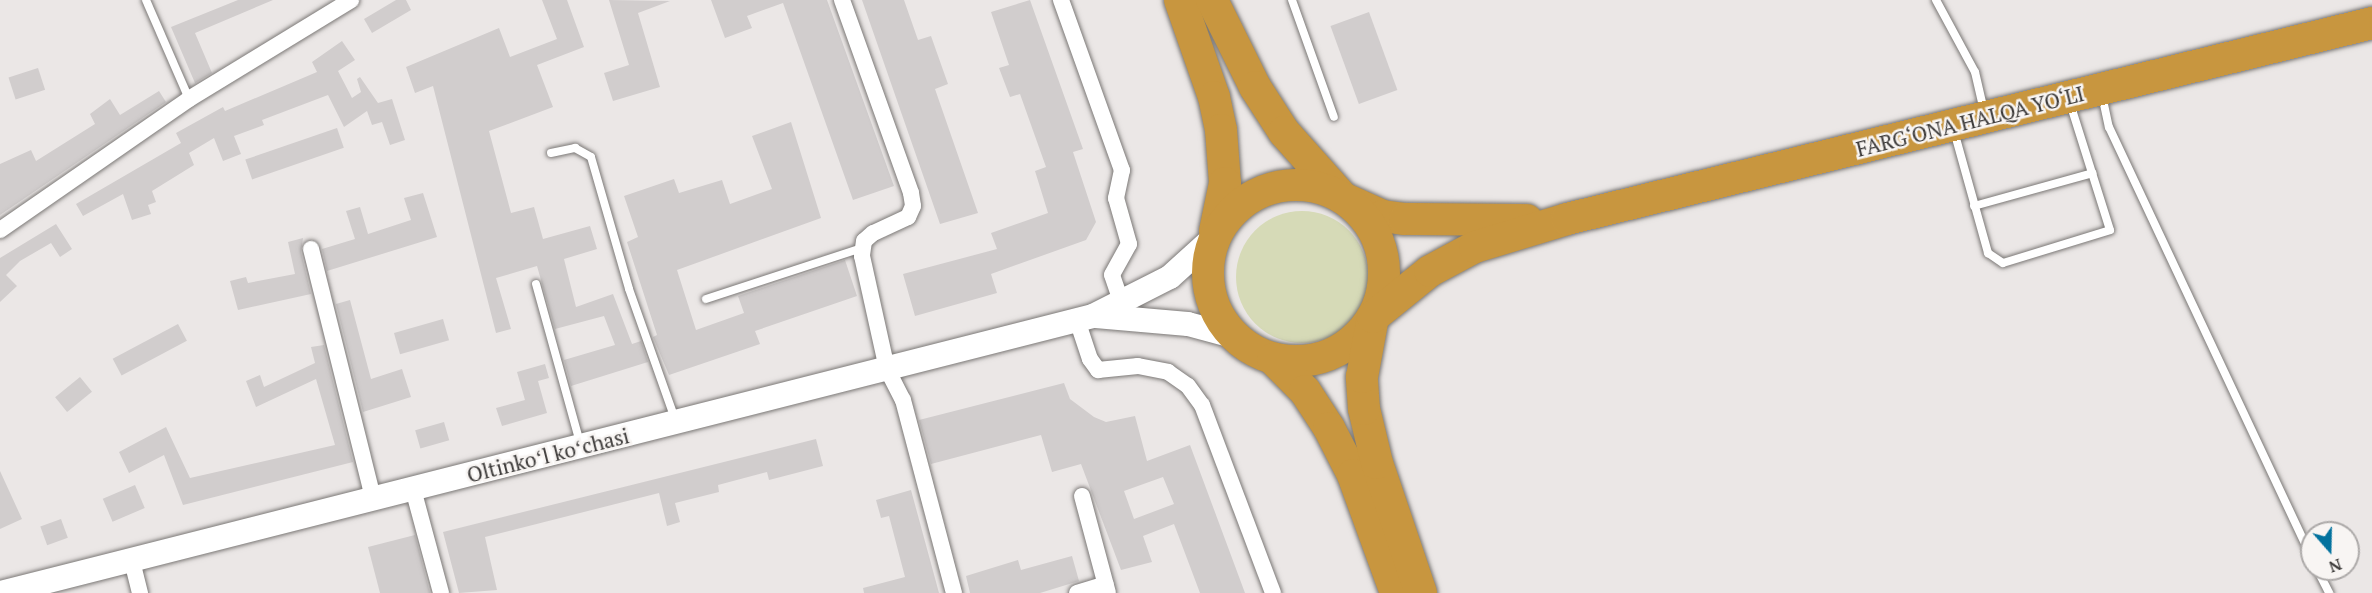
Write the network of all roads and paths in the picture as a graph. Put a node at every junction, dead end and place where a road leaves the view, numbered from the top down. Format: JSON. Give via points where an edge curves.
{"nodes":[{"id":1,"x":146,"y":0,"type":"edge"},
{"id":2,"x":351,"y":0,"type":"edge"},
{"id":3,"x":842,"y":0,"type":"edge"},
{"id":4,"x":1061,"y":0,"type":"edge"},
{"id":5,"x":1180,"y":0,"type":"edge"},
{"id":6,"x":1212,"y":0,"type":"edge"},
{"id":7,"x":1292,"y":0,"type":"edge"},
{"id":8,"x":1936,"y":0,"type":"edge"},
{"id":9,"x":2372,"y":23,"type":"edge"},
{"id":10,"x":2101,"y":89,"type":"junction"},
{"id":11,"x":2067,"y":97,"type":"junction"},
{"id":12,"x":189,"y":99,"type":"junction"},
{"id":13,"x":1334,"y":117,"type":"dead end"},
{"id":14,"x":1985,"y":117,"type":"junction"},
{"id":15,"x":1952,"y":125,"type":"junction"},
{"id":16,"x":551,"y":153,"type":"dead end"},
{"id":17,"x":2093,"y":173,"type":"junction"},
{"id":18,"x":1342,"y":198,"type":"junction"},
{"id":19,"x":1974,"y":206,"type":"junction"},
{"id":20,"x":1567,"y":219,"type":"junction"},
{"id":21,"x":0,"y":230,"type":"edge"},
{"id":22,"x":1214,"y":237,"type":"junction"},
{"id":23,"x":862,"y":248,"type":"junction"},
{"id":24,"x":311,"y":249,"type":"dead end"},
{"id":25,"x":536,"y":284,"type":"dead end"},
{"id":26,"x":706,"y":299,"type":"dead end"},
{"id":27,"x":1125,"y":311,"type":"junction"},
{"id":28,"x":1373,"y":317,"type":"junction"},
{"id":29,"x":1085,"y":318,"type":"junction"},
{"id":30,"x":1233,"y":336,"type":"junction"},
{"id":31,"x":1273,"y":359,"type":"junction"},
{"id":32,"x":887,"y":369,"type":"junction"},
{"id":33,"x":676,"y":423,"type":"junction"},
{"id":34,"x":581,"y":447,"type":"junction"},
{"id":35,"x":412,"y":489,"type":"junction"},
{"id":36,"x":1082,"y":496,"type":"dead end"},
{"id":37,"x":373,"y":498,"type":"junction"},
{"id":38,"x":2300,"y":533,"type":"edge"},
{"id":39,"x":132,"y":561,"type":"junction"},
{"id":40,"x":1107,"y":589,"type":"edge"},
{"id":41,"x":2,"y":593,"type":"edge"},
{"id":42,"x":140,"y":593,"type":"edge"},
{"id":43,"x":441,"y":593,"type":"edge"},
{"id":44,"x":954,"y":593,"type":"edge"},
{"id":45,"x":1077,"y":593,"type":"edge"},
{"id":46,"x":1273,"y":593,"type":"edge"},
{"id":47,"x":1396,"y":593,"type":"edge"},
{"id":48,"x":1421,"y":593,"type":"edge"}],
"edges":[{"from":1,"to":12,"type":"lane"},
{"from":2,"to":12,"type":"street"},
{"from":3,"to":23,"type":"street","via":[[913,206],[908,217],[873,233]]},
{"from":4,"to":27,"type":"street","via":[[1122,170],[1116,198],[1129,244],[1112,275]]},
{"from":5,"to":22,"type":"highway","via":[[1211,86],[1221,130],[1225,183]]},
{"from":6,"to":18,"type":"highway","via":[[1255,87],[1284,132]]},
{"from":7,"to":13,"type":"lane"},
{"from":8,"to":14,"type":"lane","via":[[1975,72]]},
{"from":9,"to":10,"type":"highway","name":"FARG‘ONA HALQA YO‘LI"},
{"from":10,"to":11,"type":"highway","name":"FARG‘ONA HALQA YO‘LI"},
{"from":10,"to":38,"type":"lane","via":[[2109,127]]},
{"from":11,"to":14,"type":"highway","name":"FARG‘ONA HALQA YO‘LI"},
{"from":11,"to":17,"type":"lane"},
{"from":12,"to":21,"type":"street"},
{"from":14,"to":15,"type":"highway","name":"FARG‘ONA HALQA YO‘LI"},
{"from":15,"to":19,"type":"lane"},
{"from":15,"to":20,"type":"highway","name":"FARG‘ONA HALQA YO‘LI"},
{"from":16,"to":33,"type":"lane","via":[[575,148],[591,158],[629,289]]},
{"from":17,"to":19,"type":"lane"},
{"from":17,"to":19,"type":"lane","via":[[2110,230],[2003,263],[1988,253]]},
{"from":18,"to":20,"type":"highway","name":"FARG‘ONA HALQA YO‘LI","via":[[1383,216],[1405,219]]},
{"from":18,"to":22,"type":"highway","via":[[1314,186],[1284,185],[1247,200],[1231,212]]},
{"from":18,"to":28,"type":"highway","via":[[1363,215],[1380,247],[1383,292]]},
{"from":20,"to":28,"type":"highway","name":"FARG‘ONA HALQA YO‘LI","via":[[1475,247],[1430,271]]},
{"from":22,"to":27,"type":"main road","name":"Oltinkoʻl koʻchasi"},
{"from":22,"to":30,"type":"highway","via":[[1207,263],[1208,289],[1217,315]]},
{"from":23,"to":26,"type":"lane"},
{"from":23,"to":32,"type":"street"},
{"from":24,"to":37,"type":"street"},
{"from":25,"to":34,"type":"lane"},
{"from":27,"to":29,"type":"main road","name":"Oltinkoʻl koʻchasi"},
{"from":27,"to":30,"type":"main road"},
{"from":28,"to":31,"type":"highway","via":[[1355,339],[1330,355],[1302,362]]},
{"from":28,"to":48,"type":"highway","via":[[1362,377],[1364,409],[1380,472]]},
{"from":29,"to":32,"type":"main road","name":"Oltinkoʻl koʻchasi"},
{"from":29,"to":46,"type":"street","via":[[1090,359],[1098,370],[1138,366],[1168,372],[1188,386],[1202,405]]},
{"from":30,"to":31,"type":"highway","via":[[1251,350]]},
{"from":31,"to":47,"type":"highway","via":[[1305,391],[1329,428],[1353,475]]},
{"from":32,"to":33,"type":"main road","name":"Oltinkoʻl koʻchasi"},
{"from":32,"to":44,"type":"street","via":[[903,400]]},
{"from":33,"to":34,"type":"main road","name":"Oltinkoʻl koʻchasi"},
{"from":34,"to":35,"type":"main road","name":"Oltinkoʻl koʻchasi"},
{"from":35,"to":37,"type":"main road","name":"Oltinkoʻl koʻchasi"},
{"from":35,"to":43,"type":"street"},
{"from":36,"to":40,"type":"street"},
{"from":37,"to":39,"type":"main road","name":"Oltinkoʻl koʻchasi"},
{"from":39,"to":41,"type":"main road","name":"Oltinkoʻl koʻchasi"},
{"from":39,"to":42,"type":"street"},
{"from":40,"to":45,"type":"street"}]}
